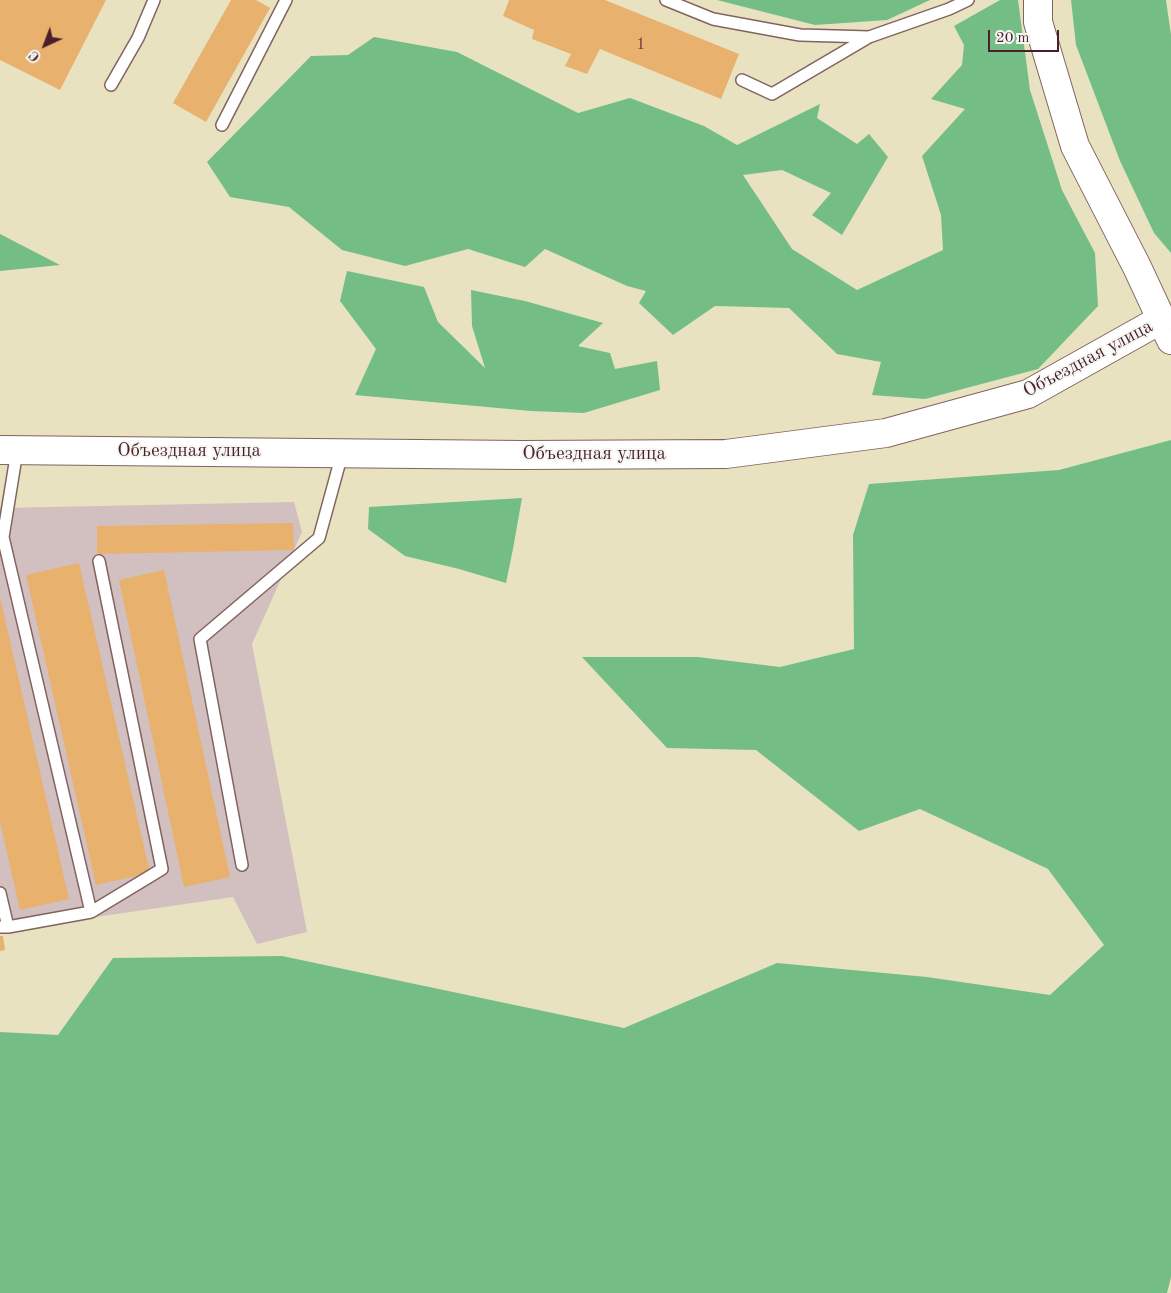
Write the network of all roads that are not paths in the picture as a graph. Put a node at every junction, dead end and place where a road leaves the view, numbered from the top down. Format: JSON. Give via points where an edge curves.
{"nodes":[{"id":1,"x":154,"y":0,"type":"edge"},
{"id":2,"x":286,"y":0,"type":"edge"},
{"id":3,"x":666,"y":0,"type":"edge"},
{"id":4,"x":968,"y":0,"type":"edge"},
{"id":5,"x":1038,"y":0,"type":"edge"},
{"id":6,"x":869,"y":37,"type":"junction"},
{"id":7,"x":742,"y":80,"type":"dead end"},
{"id":8,"x":111,"y":85,"type":"dead end"},
{"id":9,"x":222,"y":125,"type":"dead end"},
{"id":10,"x":1166,"y":330,"type":"edge"},
{"id":11,"x":8,"y":450,"type":"edge"},
{"id":12,"x":342,"y":452,"type":"junction"},
{"id":13,"x":1,"y":538,"type":"edge"},
{"id":14,"x":98,"y":561,"type":"dead end"},
{"id":15,"x":242,"y":865,"type":"dead end"},
{"id":16,"x":0,"y":893,"type":"edge"},
{"id":17,"x":91,"y":912,"type":"junction"},
{"id":18,"x":4,"y":927,"type":"edge"}],
"edges":[{"from":1,"to":8,"type":"lane","via":[[138,38]]},
{"from":2,"to":9,"type":"lane"},
{"from":3,"to":6,"type":"lane","via":[[713,19],[800,35]]},
{"from":4,"to":6,"type":"lane"},
{"from":5,"to":10,"type":"main road","via":[[1038,22],[1075,146]]},
{"from":6,"to":7,"type":"lane","via":[[772,94]]},
{"from":10,"to":12,"type":"main road","name":"Объездная улица","via":[[1028,394],[886,433],[726,454]]},
{"from":11,"to":12,"type":"main road","name":"Объездная улица"},
{"from":11,"to":13,"type":"lane"},
{"from":12,"to":15,"type":"lane","via":[[319,538],[200,639]]},
{"from":13,"to":17,"type":"lane"},
{"from":14,"to":17,"type":"lane","via":[[162,869]]},
{"from":16,"to":18,"type":"lane"},
{"from":17,"to":18,"type":"lane"}]}
